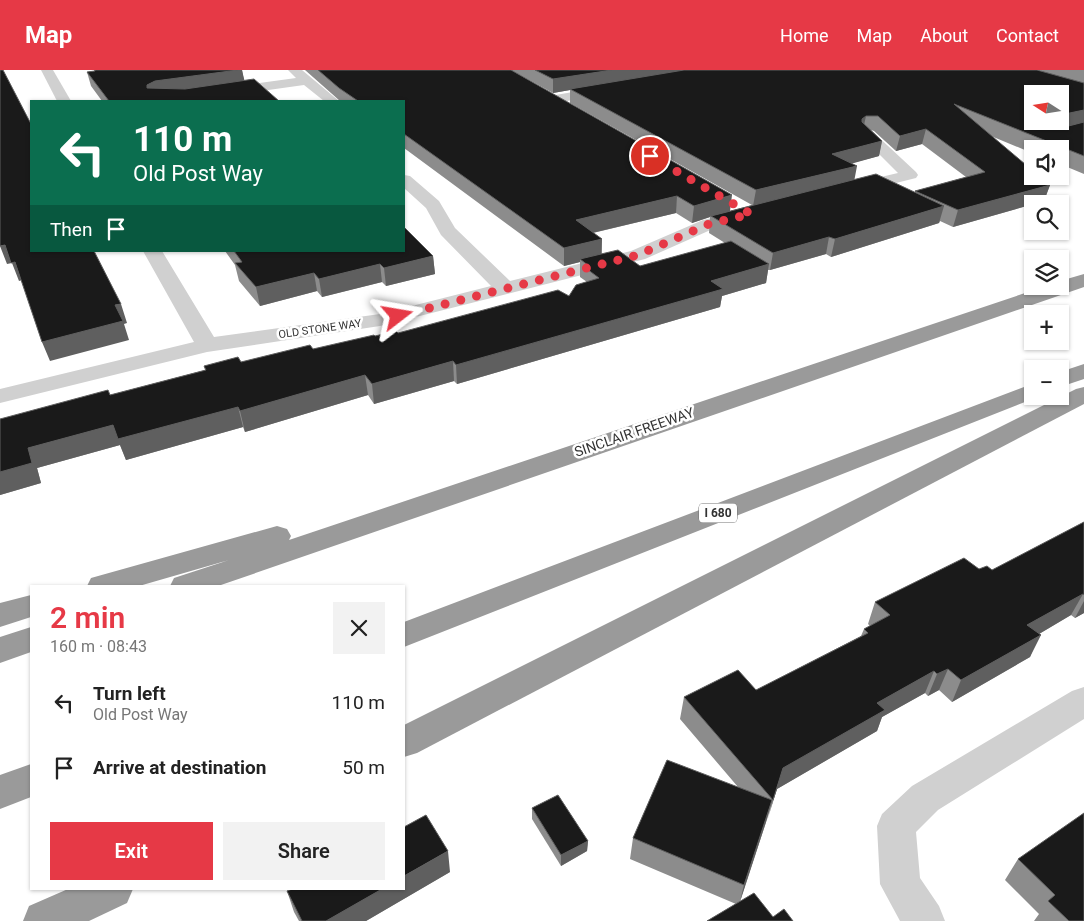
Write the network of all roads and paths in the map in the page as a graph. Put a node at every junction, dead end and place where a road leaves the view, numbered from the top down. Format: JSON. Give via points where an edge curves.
{"nodes":[{"id":1,"x":47,"y":70,"type":"edge"},
{"id":2,"x":294,"y":70,"type":"edge"},
{"id":3,"x":306,"y":81,"type":"junction"},
{"id":4,"x":618,"y":88,"type":"edge"},
{"id":5,"x":535,"y":91,"type":"edge"},
{"id":6,"x":63,"y":100,"type":"edge"},
{"id":7,"x":166,"y":100,"type":"edge"},
{"id":8,"x":331,"y":100,"type":"edge"},
{"id":9,"x":550,"y":100,"type":"junction"},
{"id":10,"x":575,"y":114,"type":"edge"},
{"id":11,"x":868,"y":134,"type":"edge"},
{"id":12,"x":405,"y":181,"type":"edge"},
{"id":13,"x":834,"y":194,"type":"edge"},
{"id":14,"x":748,"y":210,"type":"edge"},
{"id":15,"x":153,"y":252,"type":"edge"},
{"id":16,"x":1084,"y":280,"type":"edge"},
{"id":17,"x":506,"y":288,"type":"junction"},
{"id":18,"x":207,"y":345,"type":"junction"},
{"id":19,"x":1084,"y":370,"type":"edge"},
{"id":20,"x":1069,"y":376,"type":"edge"},
{"id":21,"x":1024,"y":394,"type":"edge"},
{"id":22,"x":1084,"y":394,"type":"edge"},
{"id":23,"x":0,"y":396,"type":"edge"},
{"id":24,"x":594,"y":446,"type":"junction"},
{"id":25,"x":106,"y":585,"type":"edge"},
{"id":26,"x":188,"y":585,"type":"edge"},
{"id":27,"x":30,"y":606,"type":"edge"},
{"id":28,"x":0,"y":615,"type":"edge"},
{"id":29,"x":405,"y":635,"type":"edge"},
{"id":30,"x":30,"y":639,"type":"edge"},
{"id":31,"x":0,"y":650,"type":"edge"},
{"id":32,"x":1084,"y":701,"type":"edge"},
{"id":33,"x":405,"y":741,"type":"edge"},
{"id":34,"x":30,"y":780,"type":"edge"},
{"id":35,"x":0,"y":792,"type":"edge"},
{"id":36,"x":110,"y":890,"type":"edge"},
{"id":37,"x":114,"y":890,"type":"edge"},
{"id":38,"x":44,"y":921,"type":"edge"},
{"id":39,"x":53,"y":921,"type":"edge"},
{"id":40,"x":924,"y":921,"type":"edge"}],
"edges":[{"from":1,"to":6,"type":"street"},
{"from":2,"to":3,"type":"street"},
{"from":3,"to":7,"type":"street"},
{"from":3,"to":8,"type":"street"},
{"from":4,"to":9,"type":"street"},
{"from":5,"to":9,"type":"street"},
{"from":9,"to":10,"type":"street"},
{"from":11,"to":13,"type":"street","via":[[910,175]]},
{"from":12,"to":17,"type":"street","via":[[433,204],[448,231]]},
{"from":14,"to":17,"type":"street","name":"OLD STONE WAY","via":[[638,255]]},
{"from":15,"to":18,"type":"street"},
{"from":16,"to":24,"type":"highway","name":"SINCLAIR FREEWAY"},
{"from":17,"to":18,"type":"street","name":"OLD STONE WAY","via":[[380,320]]},
{"from":18,"to":23,"type":"street","name":"OLD STONE WAY"},
{"from":19,"to":20,"type":"highway"},
{"from":21,"to":29,"type":"highway","number":"I 680"},
{"from":22,"to":33,"type":"highway"},
{"from":24,"to":25,"type":"highway"},
{"from":24,"to":26,"type":"highway","name":"SINCLAIR FREEWAY"},
{"from":27,"to":28,"type":"highway"},
{"from":30,"to":31,"type":"highway"},
{"from":32,"to":40,"type":"street","via":[[925,798],[896,826],[900,884]]},
{"from":34,"to":35,"type":"highway"},
{"from":36,"to":38,"type":"highway"},
{"from":37,"to":39,"type":"highway"}]}
